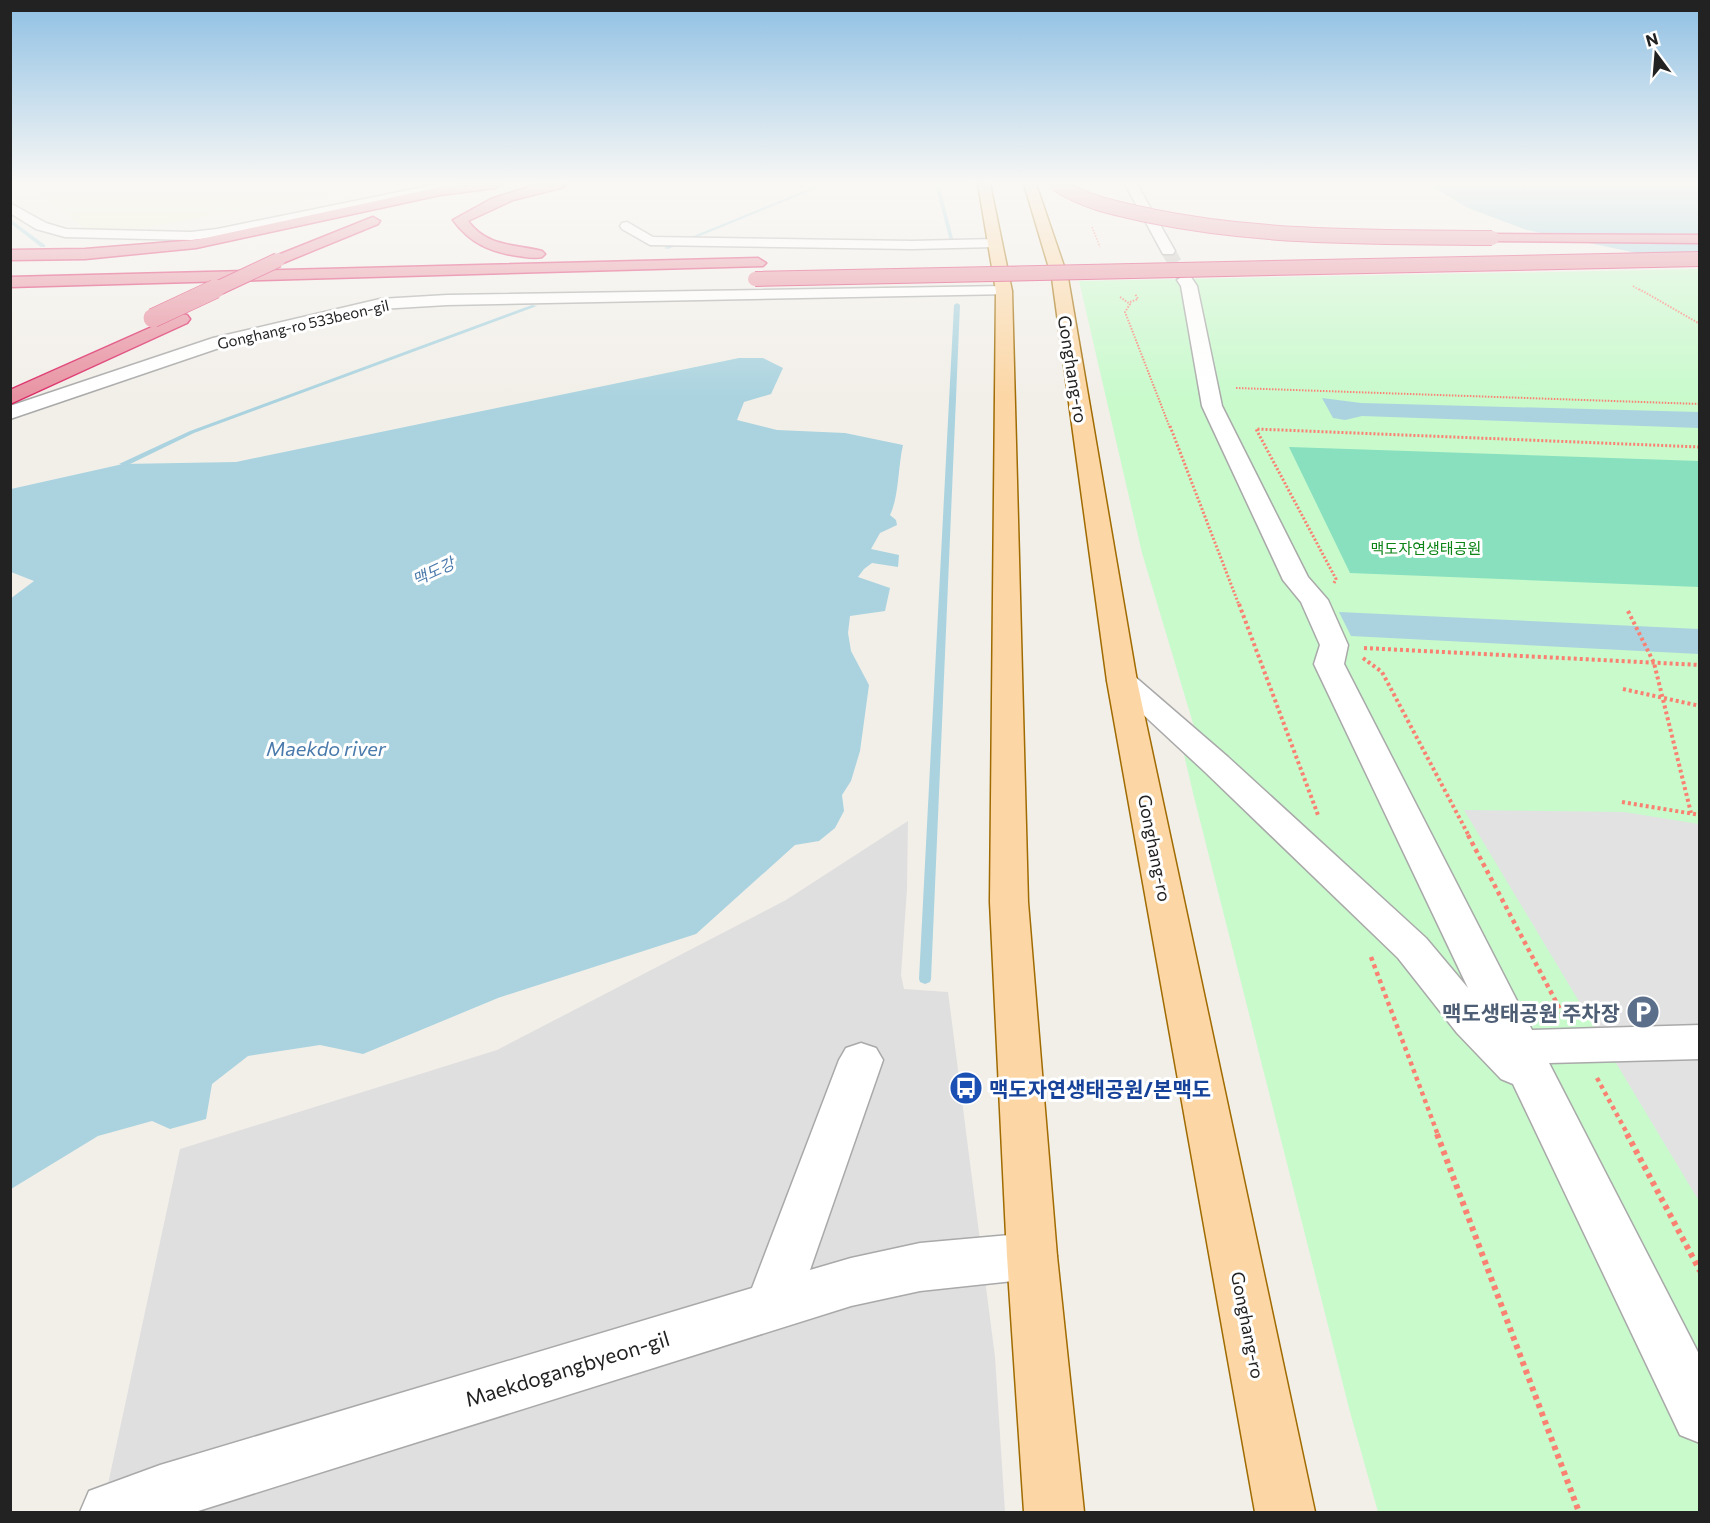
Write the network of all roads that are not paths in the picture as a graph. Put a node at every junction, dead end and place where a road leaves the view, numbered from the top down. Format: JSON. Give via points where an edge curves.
{"nodes":[{"id":1,"x":140,"y":255,"type":"edge"},
{"id":2,"x":290,"y":255,"type":"edge"},
{"id":3,"x":317,"y":255,"type":"edge"},
{"id":4,"x":552,"y":255,"type":"edge"},
{"id":5,"x":939,"y":255,"type":"edge"},
{"id":6,"x":1005,"y":255,"type":"edge"},
{"id":7,"x":1053,"y":255,"type":"edge"},
{"id":8,"x":1071,"y":255,"type":"edge"},
{"id":9,"x":1172,"y":255,"type":"tunnel mouth"},
{"id":10,"x":1039,"y":256,"type":"dead end"},
{"id":11,"x":1700,"y":259,"type":"edge"},
{"id":12,"x":875,"y":260,"type":"dead end"},
{"id":13,"x":10,"y":265,"type":"edge"},
{"id":14,"x":494,"y":270,"type":"junction"},
{"id":15,"x":10,"y":271,"type":"edge"},
{"id":16,"x":10,"y":282,"type":"edge"},
{"id":17,"x":1004,"y":291,"type":"junction"},
{"id":18,"x":124,"y":294,"type":"junction"},
{"id":19,"x":10,"y":297,"type":"edge"},
{"id":20,"x":67,"y":297,"type":"dead end"},
{"id":21,"x":10,"y":383,"type":"edge"},
{"id":22,"x":10,"y":398,"type":"edge"},
{"id":23,"x":10,"y":413,"type":"edge"},
{"id":24,"x":1122,"y":681,"type":"junction"},
{"id":25,"x":1700,"y":1042,"type":"edge"},
{"id":26,"x":1517,"y":1047,"type":"junction"},
{"id":27,"x":861,"y":1060,"type":"dead end"},
{"id":28,"x":1537,"y":1087,"type":"junction"},
{"id":29,"x":1032,"y":1256,"type":"junction"},
{"id":30,"x":771,"y":1306,"type":"junction"},
{"id":31,"x":1700,"y":1415,"type":"edge"},
{"id":32,"x":110,"y":1512,"type":"edge"},
{"id":33,"x":1054,"y":1512,"type":"edge"},
{"id":34,"x":1285,"y":1512,"type":"edge"}],
"edges":[{"from":1,"to":13,"type":"highway"},
{"from":2,"to":21,"type":"highway","bridge":true},
{"from":3,"to":22,"type":"highway"},
{"from":4,"to":14,"type":"highway","via":[[764,262]]},
{"from":5,"to":12,"type":"highway"},
{"from":6,"to":17,"type":"main road"},
{"from":7,"to":24,"type":"main road","name":"Gonghang-ro","via":[[1060,278]]},
{"from":8,"to":10,"type":"highway"},
{"from":9,"to":26,"type":"street","via":[[1189,286],[1212,406],[1296,580],[1314,600],[1334,645],[1329,664]]},
{"from":11,"to":18,"type":"highway","bridge":true},
{"from":14,"to":15,"type":"highway"},
{"from":14,"to":16,"type":"highway"},
{"from":17,"to":23,"type":"street","name":"Gonghang-ro 533beon-gil","via":[[380,304],[219,342]]},
{"from":17,"to":29,"type":"main road","via":[[1009,902]]},
{"from":18,"to":19,"type":"highway"},
{"from":18,"to":20,"type":"highway"},
{"from":24,"to":28,"type":"street","via":[[1412,948],[1472,1022]]},
{"from":24,"to":34,"type":"main road","name":"Gonghang-ro"},
{"from":25,"to":26,"type":"street"},
{"from":26,"to":28,"type":"street"},
{"from":27,"to":30,"type":"street"},
{"from":28,"to":31,"type":"street"},
{"from":29,"to":30,"type":"street","name":"Maekdogangbyeon-gil","via":[[920,1267]]},
{"from":29,"to":33,"type":"main road"},
{"from":30,"to":32,"type":"street","name":"Maekdogangbyeon-gil"}]}
